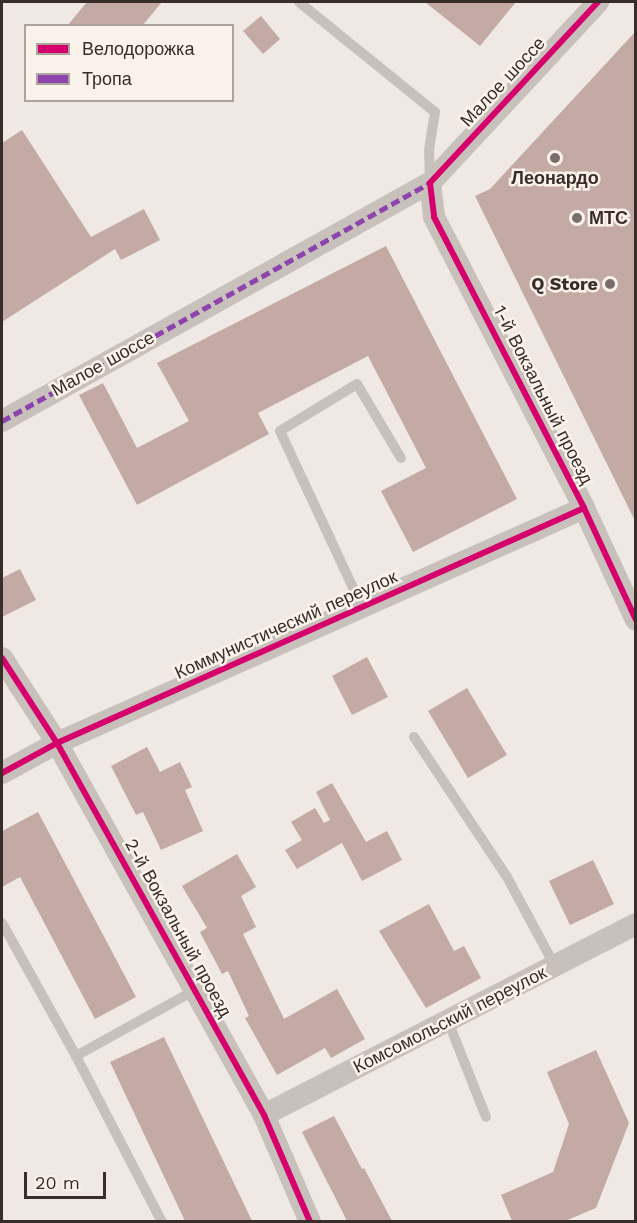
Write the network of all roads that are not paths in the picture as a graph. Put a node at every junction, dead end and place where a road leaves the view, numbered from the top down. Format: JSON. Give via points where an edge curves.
{"nodes":[{"id":1,"x":299,"y":2,"type":"edge"},
{"id":2,"x":598,"y":2,"type":"edge"},
{"id":3,"x":430,"y":183,"type":"junction"},
{"id":4,"x":2,"y":421,"type":"edge"},
{"id":5,"x":401,"y":458,"type":"dead end"},
{"id":6,"x":584,"y":508,"type":"junction"},
{"id":7,"x":362,"y":607,"type":"junction"},
{"id":8,"x":636,"y":620,"type":"edge"},
{"id":9,"x":2,"y":658,"type":"edge"},
{"id":10,"x":414,"y":737,"type":"dead end"},
{"id":11,"x":57,"y":743,"type":"junction"},
{"id":12,"x":2,"y":773,"type":"edge"},
{"id":13,"x":2,"y":923,"type":"edge"},
{"id":14,"x":636,"y":924,"type":"edge"},
{"id":15,"x":555,"y":966,"type":"junction"},
{"id":16,"x":195,"y":990,"type":"junction"},
{"id":17,"x":448,"y":1021,"type":"junction"},
{"id":18,"x":76,"y":1056,"type":"junction"},
{"id":19,"x":264,"y":1115,"type":"junction"},
{"id":20,"x":486,"y":1117,"type":"dead end"},
{"id":21,"x":162,"y":1221,"type":"edge"},
{"id":22,"x":310,"y":1221,"type":"edge"}],
"edges":[{"from":1,"to":3,"type":"lane","via":[[435,112],[429,150]]},
{"from":2,"to":3,"type":"street","name":"Малое шоссе"},
{"from":3,"to":4,"type":"street","name":"Малое шоссе"},
{"from":3,"to":6,"type":"street","name":"1-й Вокзальный проезд","via":[[434,217]]},
{"from":5,"to":7,"type":"lane","via":[[357,384],[280,431]]},
{"from":6,"to":7,"type":"street","name":"Коммунистический переулок"},
{"from":6,"to":8,"type":"street","name":"1-й Вокзальный проезд"},
{"from":7,"to":11,"type":"street","name":"Коммунистический переулок"},
{"from":9,"to":11,"type":"street","name":"2-й Вокзальный проезд"},
{"from":10,"to":15,"type":"lane","via":[[507,877]]},
{"from":11,"to":12,"type":"street","name":"Коммунистический переулок"},
{"from":11,"to":16,"type":"street","name":"2-й Вокзальный проезд"},
{"from":13,"to":18,"type":"lane"},
{"from":14,"to":15,"type":"street","name":"Комсомольский переулок"},
{"from":15,"to":17,"type":"street","name":"Комсомольский переулок"},
{"from":16,"to":18,"type":"lane"},
{"from":16,"to":19,"type":"street","name":"2-й Вокзальный проезд"},
{"from":17,"to":19,"type":"street","name":"Комсомольский переулок"},
{"from":17,"to":20,"type":"lane"},
{"from":18,"to":21,"type":"lane"},
{"from":19,"to":22,"type":"street","name":"2-й Вокзальный проезд"}]}
